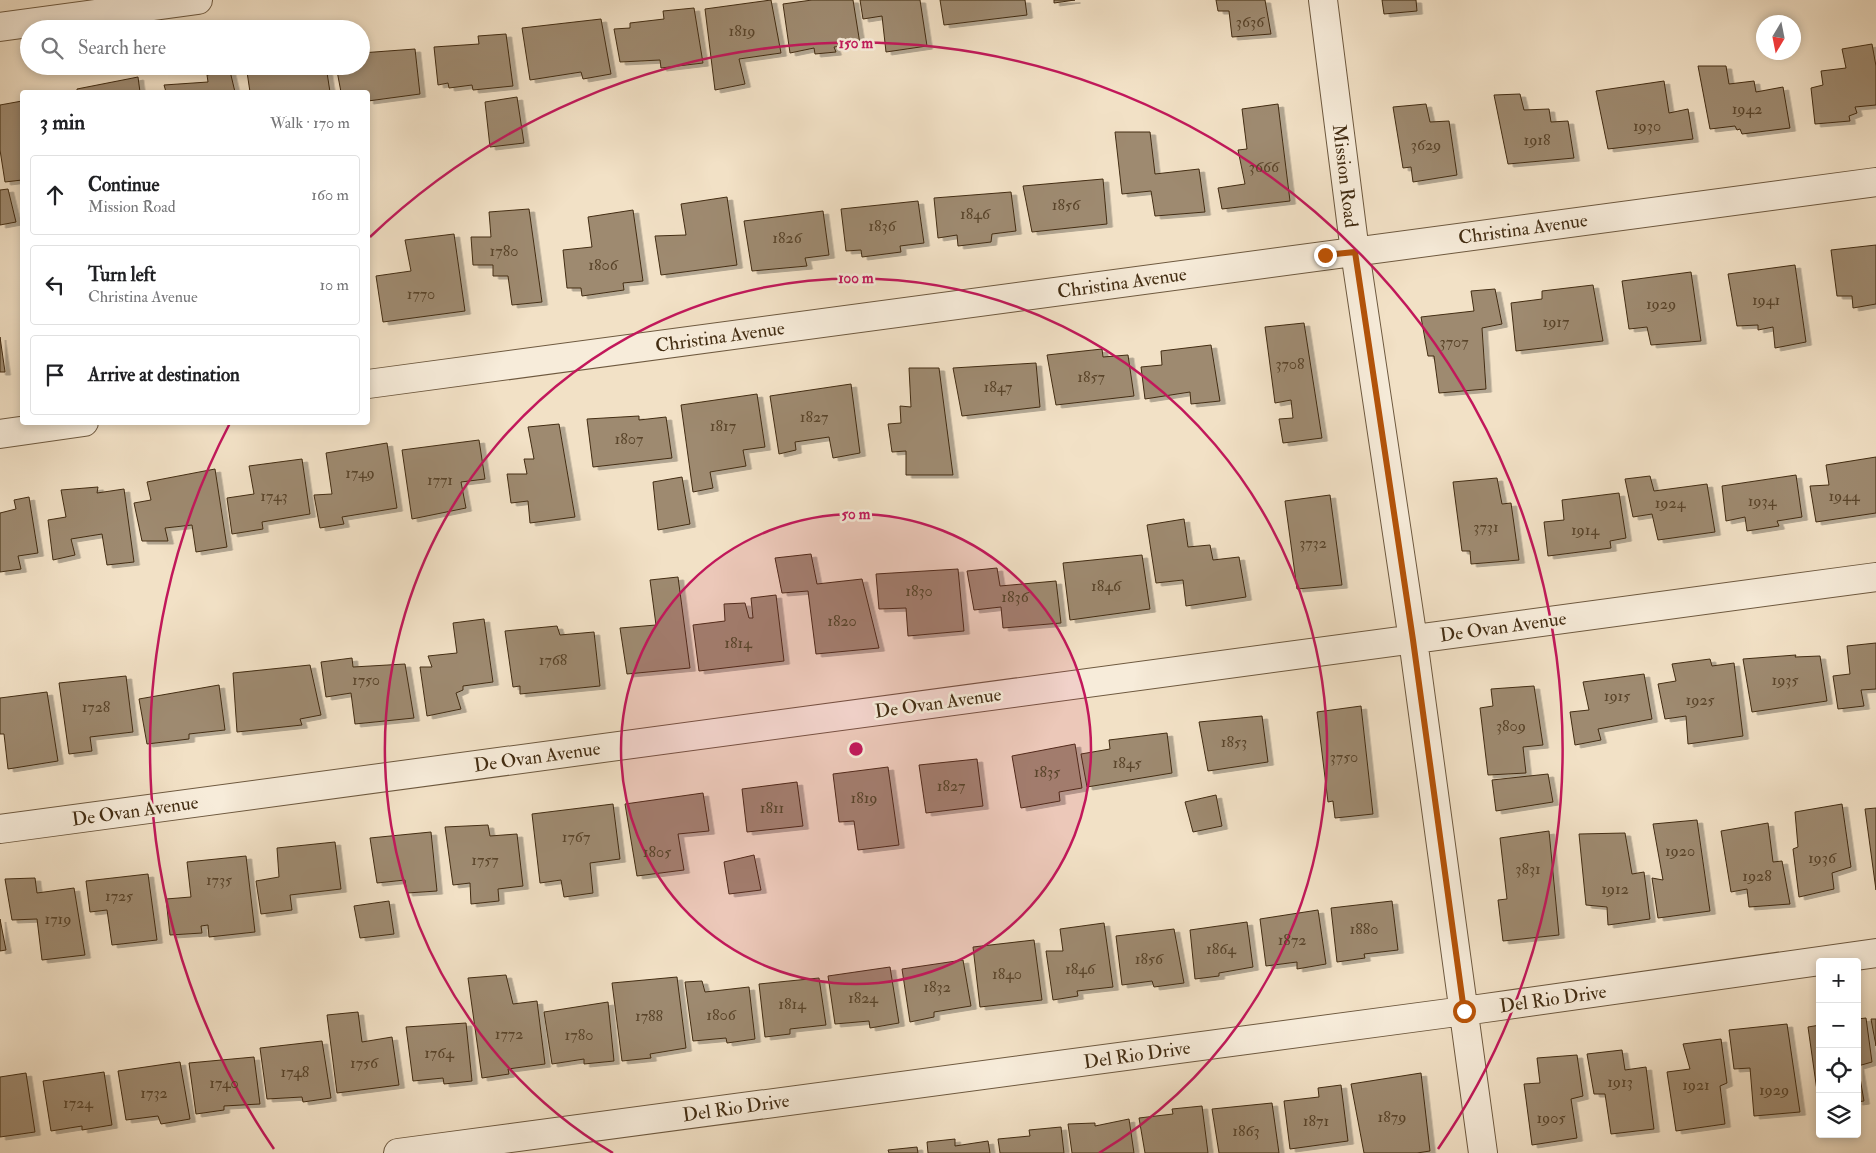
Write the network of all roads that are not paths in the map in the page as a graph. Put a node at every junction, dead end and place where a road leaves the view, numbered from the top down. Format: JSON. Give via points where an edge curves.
{"nodes":[{"id":1,"x":198,"y":0,"type":"edge"},
{"id":2,"x":1322,"y":0,"type":"edge"},
{"id":3,"x":51,"y":20,"type":"edge"},
{"id":4,"x":20,"y":24,"type":"edge"},
{"id":5,"x":0,"y":27,"type":"edge"},
{"id":6,"x":1876,"y":182,"type":"edge"},
{"id":7,"x":1355,"y":252,"type":"junction"},
{"id":8,"x":370,"y":384,"type":"edge"},
{"id":9,"x":63,"y":425,"type":"edge"},
{"id":10,"x":0,"y":434,"type":"edge"},
{"id":11,"x":1876,"y":577,"type":"edge"},
{"id":12,"x":1413,"y":640,"type":"junction"},
{"id":13,"x":0,"y":829,"type":"edge"},
{"id":14,"x":1876,"y":953,"type":"edge"},
{"id":15,"x":1464,"y":1011,"type":"junction"},
{"id":16,"x":398,"y":1153,"type":"edge"},
{"id":17,"x":1483,"y":1153,"type":"edge"}],
"edges":[{"from":1,"to":3,"type":"street"},
{"from":2,"to":7,"type":"street","name":"Mission Road"},
{"from":4,"to":5,"type":"street"},
{"from":6,"to":7,"type":"street","name":"Christina Avenue"},
{"from":7,"to":8,"type":"street","name":"Christina Avenue"},
{"from":7,"to":12,"type":"street","name":"Mission Road"},
{"from":9,"to":10,"type":"street"},
{"from":11,"to":12,"type":"street","name":"De Ovan Avenue"},
{"from":12,"to":13,"type":"street","name":"De Ovan Avenue"},
{"from":12,"to":15,"type":"street","name":"Mission Road"},
{"from":14,"to":15,"type":"street","name":"Del Rio Drive"},
{"from":15,"to":16,"type":"street","name":"Del Rio Drive"},
{"from":15,"to":17,"type":"street","name":"Mission Road"}]}
